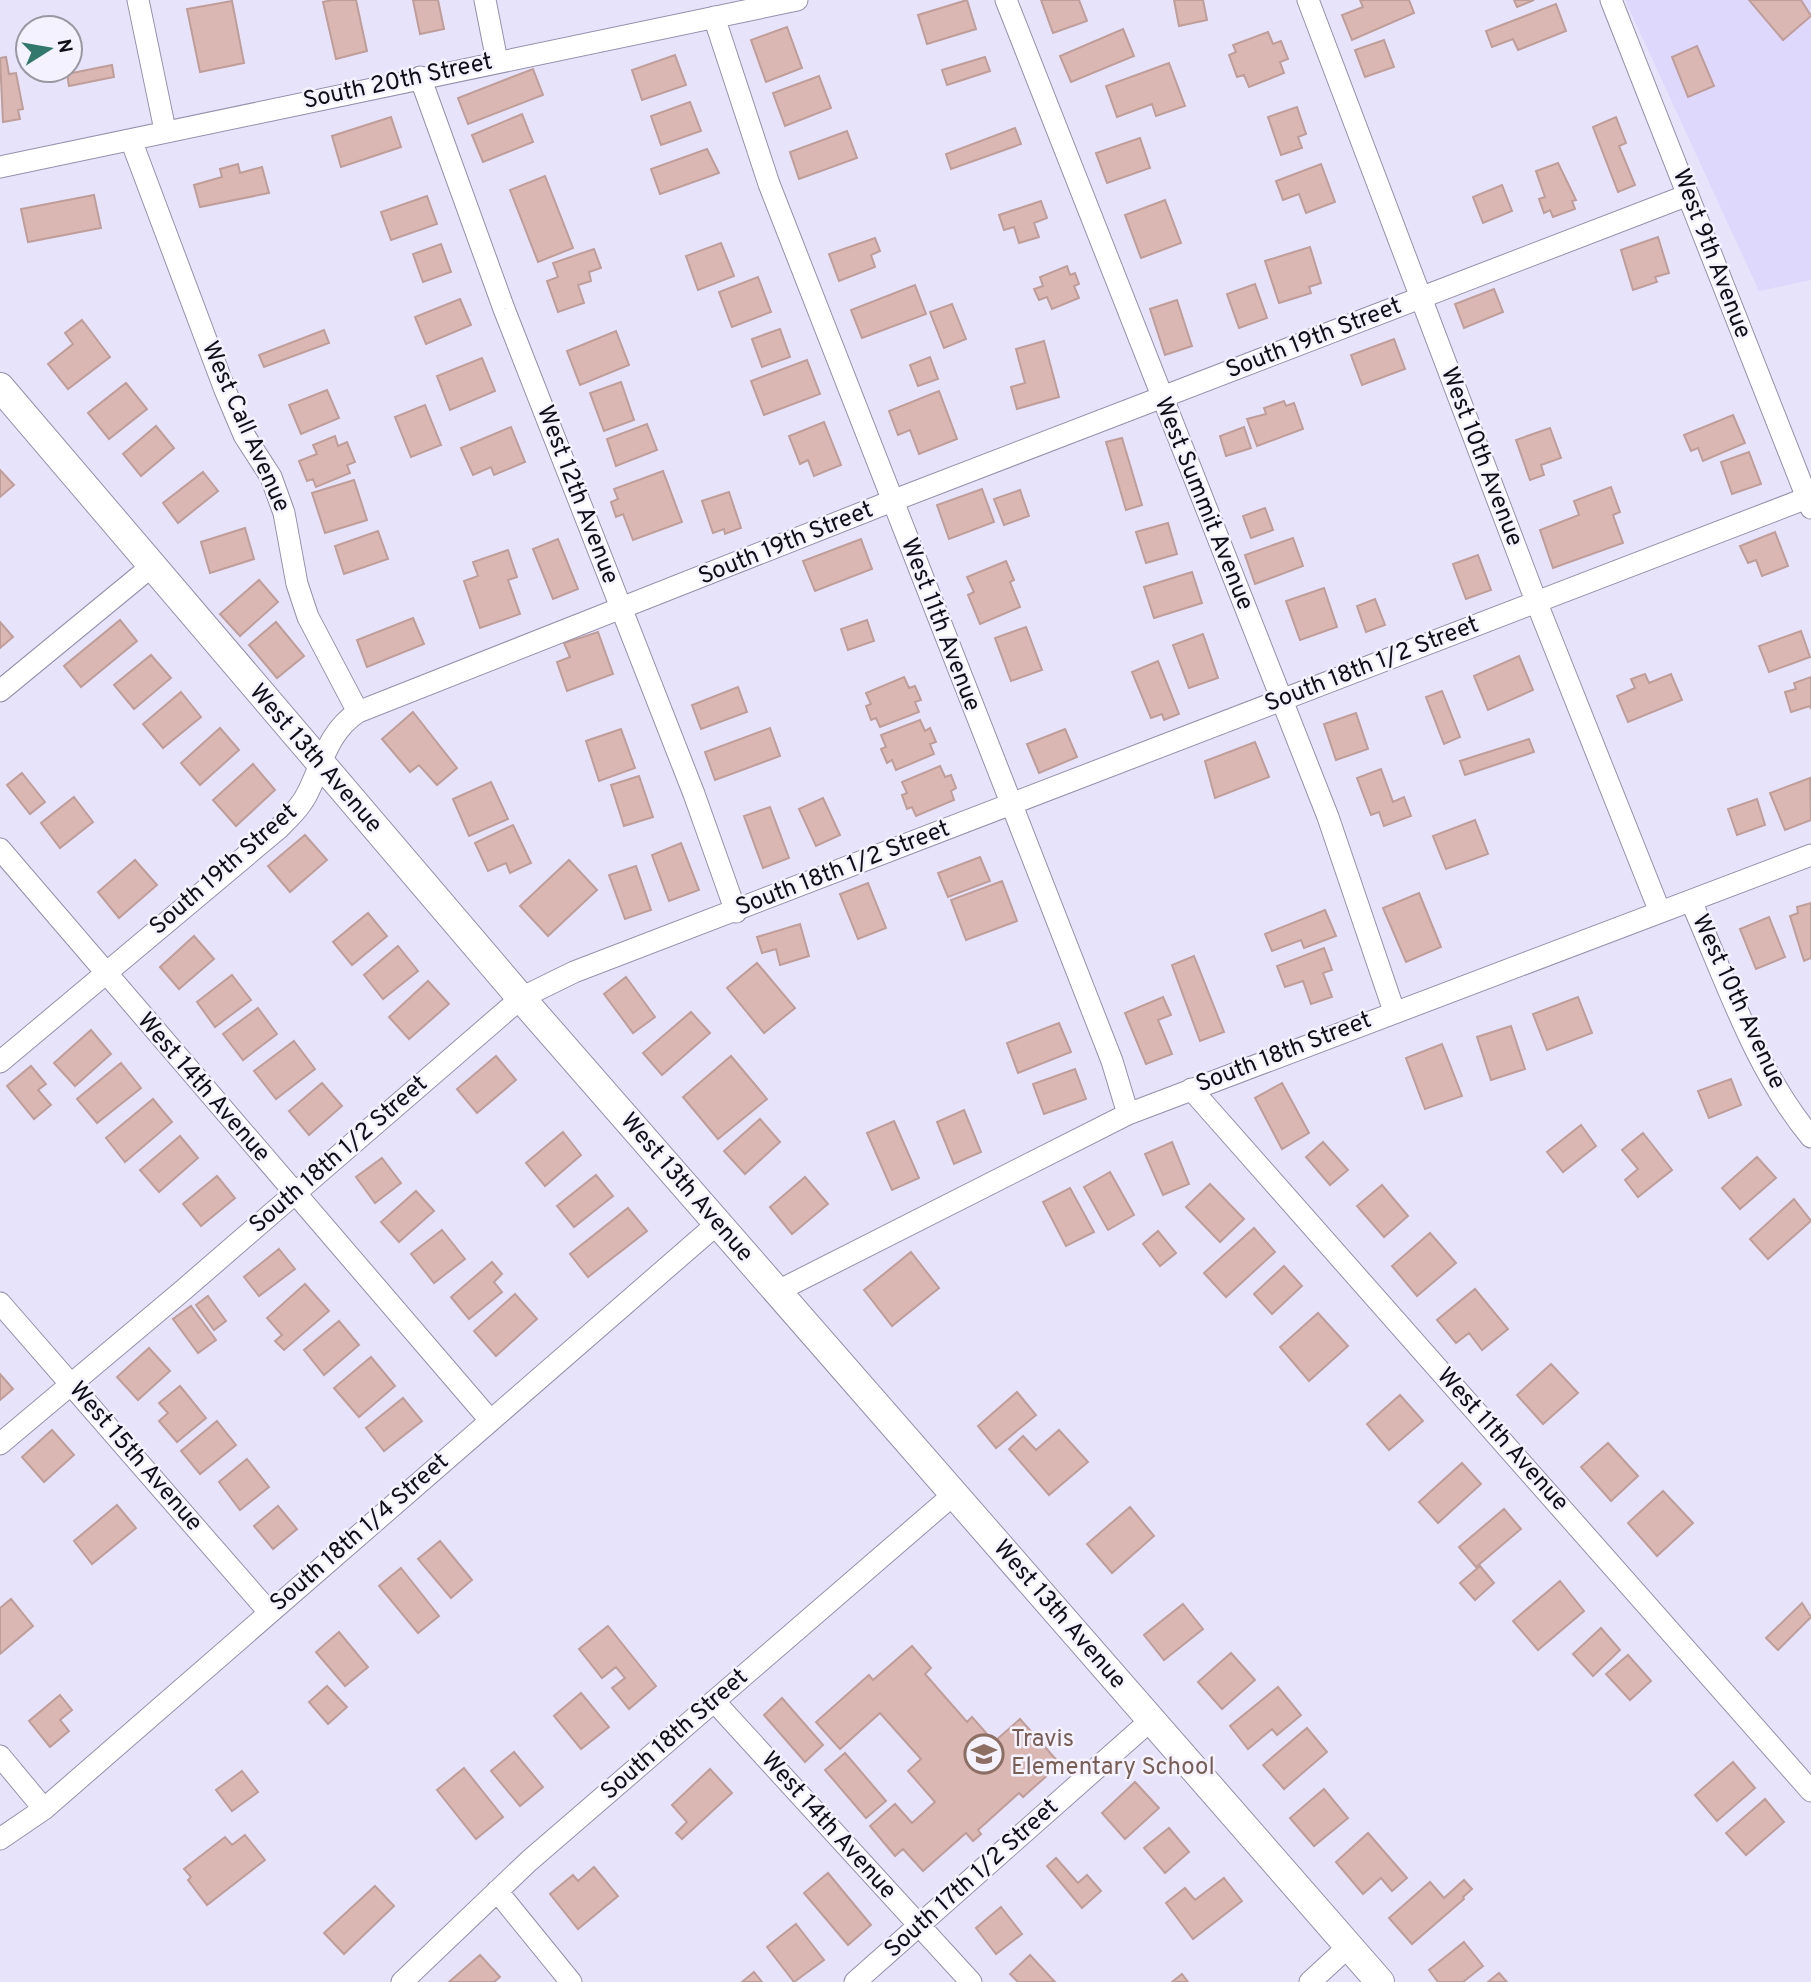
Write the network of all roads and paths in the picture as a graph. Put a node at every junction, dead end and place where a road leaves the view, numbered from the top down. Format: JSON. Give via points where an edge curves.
{"nodes":[{"id":1,"x":138,"y":0,"type":"edge"},
{"id":2,"x":485,"y":0,"type":"edge"},
{"id":3,"x":797,"y":0,"type":"edge"},
{"id":4,"x":1006,"y":0,"type":"edge"},
{"id":5,"x":1308,"y":0,"type":"edge"},
{"id":6,"x":1611,"y":0,"type":"edge"},
{"id":7,"x":714,"y":17,"type":"junction"},
{"id":8,"x":497,"y":61,"type":"junction"},
{"id":9,"x":420,"y":77,"type":"junction"},
{"id":10,"x":165,"y":130,"type":"junction"},
{"id":11,"x":131,"y":140,"type":"junction"},
{"id":12,"x":0,"y":167,"type":"edge"},
{"id":13,"x":1688,"y":195,"type":"junction"},
{"id":14,"x":1421,"y":298,"type":"junction"},
{"id":15,"x":0,"y":387,"type":"edge"},
{"id":16,"x":1161,"y":398,"type":"junction"},
{"id":17,"x":892,"y":501,"type":"junction"},
{"id":18,"x":1809,"y":503,"type":"edge"},
{"id":19,"x":152,"y":566,"type":"junction"},
{"id":20,"x":1536,"y":601,"type":"junction"},
{"id":21,"x":622,"y":609,"type":"junction"},
{"id":22,"x":0,"y":691,"type":"edge"},
{"id":23,"x":1281,"y":700,"type":"junction"},
{"id":24,"x":358,"y":712,"type":"junction"},
{"id":25,"x":318,"y":763,"type":"junction"},
{"id":26,"x":1010,"y":804,"type":"junction"},
{"id":27,"x":0,"y":849,"type":"edge"},
{"id":28,"x":1811,"y":855,"type":"edge"},
{"id":29,"x":1690,"y":901,"type":"junction"},
{"id":30,"x":736,"y":912,"type":"junction"},
{"id":31,"x":1660,"y":912,"type":"junction"},
{"id":32,"x":104,"y":973,"type":"junction"},
{"id":33,"x":521,"y":998,"type":"junction"},
{"id":34,"x":1394,"y":1011,"type":"junction"},
{"id":35,"x":0,"y":1062,"type":"edge"},
{"id":36,"x":1191,"y":1090,"type":"junction"},
{"id":37,"x":1128,"y":1114,"type":"junction"},
{"id":38,"x":1811,"y":1137,"type":"edge"},
{"id":39,"x":293,"y":1193,"type":"junction"},
{"id":40,"x":717,"y":1224,"type":"junction"},
{"id":41,"x":776,"y":1292,"type":"junction"},
{"id":42,"x":0,"y":1303,"type":"edge"},
{"id":43,"x":71,"y":1384,"type":"junction"},
{"id":44,"x":490,"y":1420,"type":"junction"},
{"id":45,"x":0,"y":1444,"type":"edge"},
{"id":46,"x":953,"y":1495,"type":"junction"},
{"id":47,"x":269,"y":1612,"type":"junction"},
{"id":48,"x":714,"y":1701,"type":"junction"},
{"id":49,"x":1151,"y":1720,"type":"junction"},
{"id":50,"x":0,"y":1756,"type":"edge"},
{"id":51,"x":1811,"y":1791,"type":"edge"},
{"id":52,"x":44,"y":1809,"type":"junction"},
{"id":53,"x":0,"y":1839,"type":"edge"},
{"id":54,"x":497,"y":1891,"type":"junction"},
{"id":55,"x":920,"y":1926,"type":"junction"},
{"id":56,"x":1349,"y":1947,"type":"junction"},
{"id":57,"x":402,"y":1982,"type":"edge"},
{"id":58,"x":571,"y":1982,"type":"edge"},
{"id":59,"x":855,"y":1982,"type":"edge"},
{"id":60,"x":971,"y":1982,"type":"edge"},
{"id":61,"x":1310,"y":1982,"type":"edge"},
{"id":62,"x":1380,"y":1982,"type":"edge"}],
"edges":[{"from":1,"to":10,"type":"street"},
{"from":2,"to":8,"type":"street"},
{"from":3,"to":7,"type":"street","name":"South 20th Street"},
{"from":4,"to":16,"type":"street","name":"West Summit Avenue"},
{"from":5,"to":14,"type":"street","name":"West 10th Avenue"},
{"from":6,"to":13,"type":"street","name":"West 9th Avenue"},
{"from":7,"to":8,"type":"street","name":"South 20th Street"},
{"from":7,"to":17,"type":"street","name":"West 11th Avenue","via":[[769,184]]},
{"from":8,"to":9,"type":"street","name":"South 20th Street"},
{"from":9,"to":10,"type":"street","name":"South 20th Street"},
{"from":9,"to":21,"type":"street","name":"West 12th Avenue","via":[[504,309]]},
{"from":10,"to":11,"type":"street","name":"South 20th Street"},
{"from":11,"to":12,"type":"street","name":"South 20th Street"},
{"from":11,"to":24,"type":"street","name":"West Call Avenue","via":[[225,390],[244,435],[271,477],[308,617]]},
{"from":13,"to":14,"type":"street","name":"South 19th Street"},
{"from":13,"to":18,"type":"street","name":"West 9th Avenue"},
{"from":14,"to":16,"type":"street","name":"South 19th Street"},
{"from":14,"to":20,"type":"street","name":"West 10th Avenue"},
{"from":15,"to":19,"type":"street","name":"West 13th Avenue"},
{"from":16,"to":17,"type":"street","name":"South 19th Street"},
{"from":16,"to":23,"type":"street","name":"West Summit Avenue"},
{"from":17,"to":21,"type":"street","name":"South 19th Street"},
{"from":17,"to":26,"type":"street","name":"West 11th Avenue"},
{"from":18,"to":20,"type":"street","name":"South 18th 1/2 Street"},
{"from":19,"to":22,"type":"street"},
{"from":19,"to":25,"type":"street","name":"West 13th Avenue"},
{"from":20,"to":23,"type":"street","name":"South 18th 1/2 Street"},
{"from":20,"to":31,"type":"street","name":"West 10th Avenue"},
{"from":21,"to":24,"type":"street","name":"South 19th Street"},
{"from":21,"to":30,"type":"street","name":"West 12th Avenue"},
{"from":23,"to":26,"type":"street","name":"South 18th 1/2 Street"},
{"from":23,"to":34,"type":"street","name":"West Summit Avenue","via":[[1328,817]]},
{"from":24,"to":25,"type":"street","name":"South 19th Street","via":[[342,722]]},
{"from":25,"to":32,"type":"street","name":"South 19th Street","via":[[301,804],[278,829]]},
{"from":25,"to":33,"type":"street","name":"West 13th Avenue"},
{"from":26,"to":30,"type":"street","name":"South 18th 1/2 Street"},
{"from":26,"to":37,"type":"street","name":"West 11th Avenue","via":[[1112,1061]]},
{"from":27,"to":32,"type":"street","name":"West 14th Avenue"},
{"from":28,"to":29,"type":"street","name":"South 18th Street"},
{"from":29,"to":31,"type":"street","name":"South 18th Street"},
{"from":29,"to":38,"type":"street","name":"West 10th Avenue","via":[[1758,1054],[1786,1105]]},
{"from":30,"to":33,"type":"street","name":"South 18th 1/2 Street","via":[[574,972]]},
{"from":31,"to":34,"type":"street","name":"South 18th Street"},
{"from":32,"to":35,"type":"street","name":"South 19th Street"},
{"from":32,"to":39,"type":"street","name":"West 14th Avenue"},
{"from":33,"to":39,"type":"street","name":"South 18th 1/2 Street"},
{"from":33,"to":40,"type":"street","name":"West 13th Avenue"},
{"from":34,"to":36,"type":"street","name":"South 18th Street"},
{"from":36,"to":37,"type":"street","name":"South 18th Street"},
{"from":36,"to":51,"type":"street","name":"West 11th Avenue"},
{"from":37,"to":41,"type":"street","name":"South 18th Street"},
{"from":39,"to":43,"type":"street","name":"South 18th 1/2 Street"},
{"from":39,"to":44,"type":"street","name":"West 14th Avenue"},
{"from":40,"to":41,"type":"street","name":"West 13th Avenue"},
{"from":40,"to":44,"type":"street","name":"South 18th 1/4 Street"},
{"from":41,"to":46,"type":"street","name":"West 13th Avenue"},
{"from":42,"to":43,"type":"street","name":"West 15th Avenue"},
{"from":43,"to":45,"type":"street","name":"South 18th 1/2 Street"},
{"from":43,"to":47,"type":"street","name":"West 15th Avenue"},
{"from":44,"to":47,"type":"street","name":"South 18th 1/4 Street"},
{"from":46,"to":48,"type":"street","name":"South 18th Street"},
{"from":46,"to":49,"type":"street","name":"West 13th Avenue"},
{"from":47,"to":52,"type":"street","name":"South 18th 1/4 Street"},
{"from":48,"to":54,"type":"street","name":"South 18th Street"},
{"from":48,"to":55,"type":"street","name":"West 14th Avenue"},
{"from":49,"to":55,"type":"street","name":"South 17th 1/2 Street"},
{"from":49,"to":56,"type":"street","name":"West 13th Avenue"},
{"from":50,"to":52,"type":"street"},
{"from":52,"to":53,"type":"street","name":"South 18th 1/4 Street"},
{"from":54,"to":57,"type":"street","name":"South 18th Street"},
{"from":54,"to":58,"type":"street"},
{"from":55,"to":59,"type":"street","name":"South 17th 1/2 Street"},
{"from":55,"to":60,"type":"street","name":"West 14th Avenue"},
{"from":56,"to":61,"type":"street"},
{"from":56,"to":62,"type":"street","name":"West 13th Avenue"}]}
